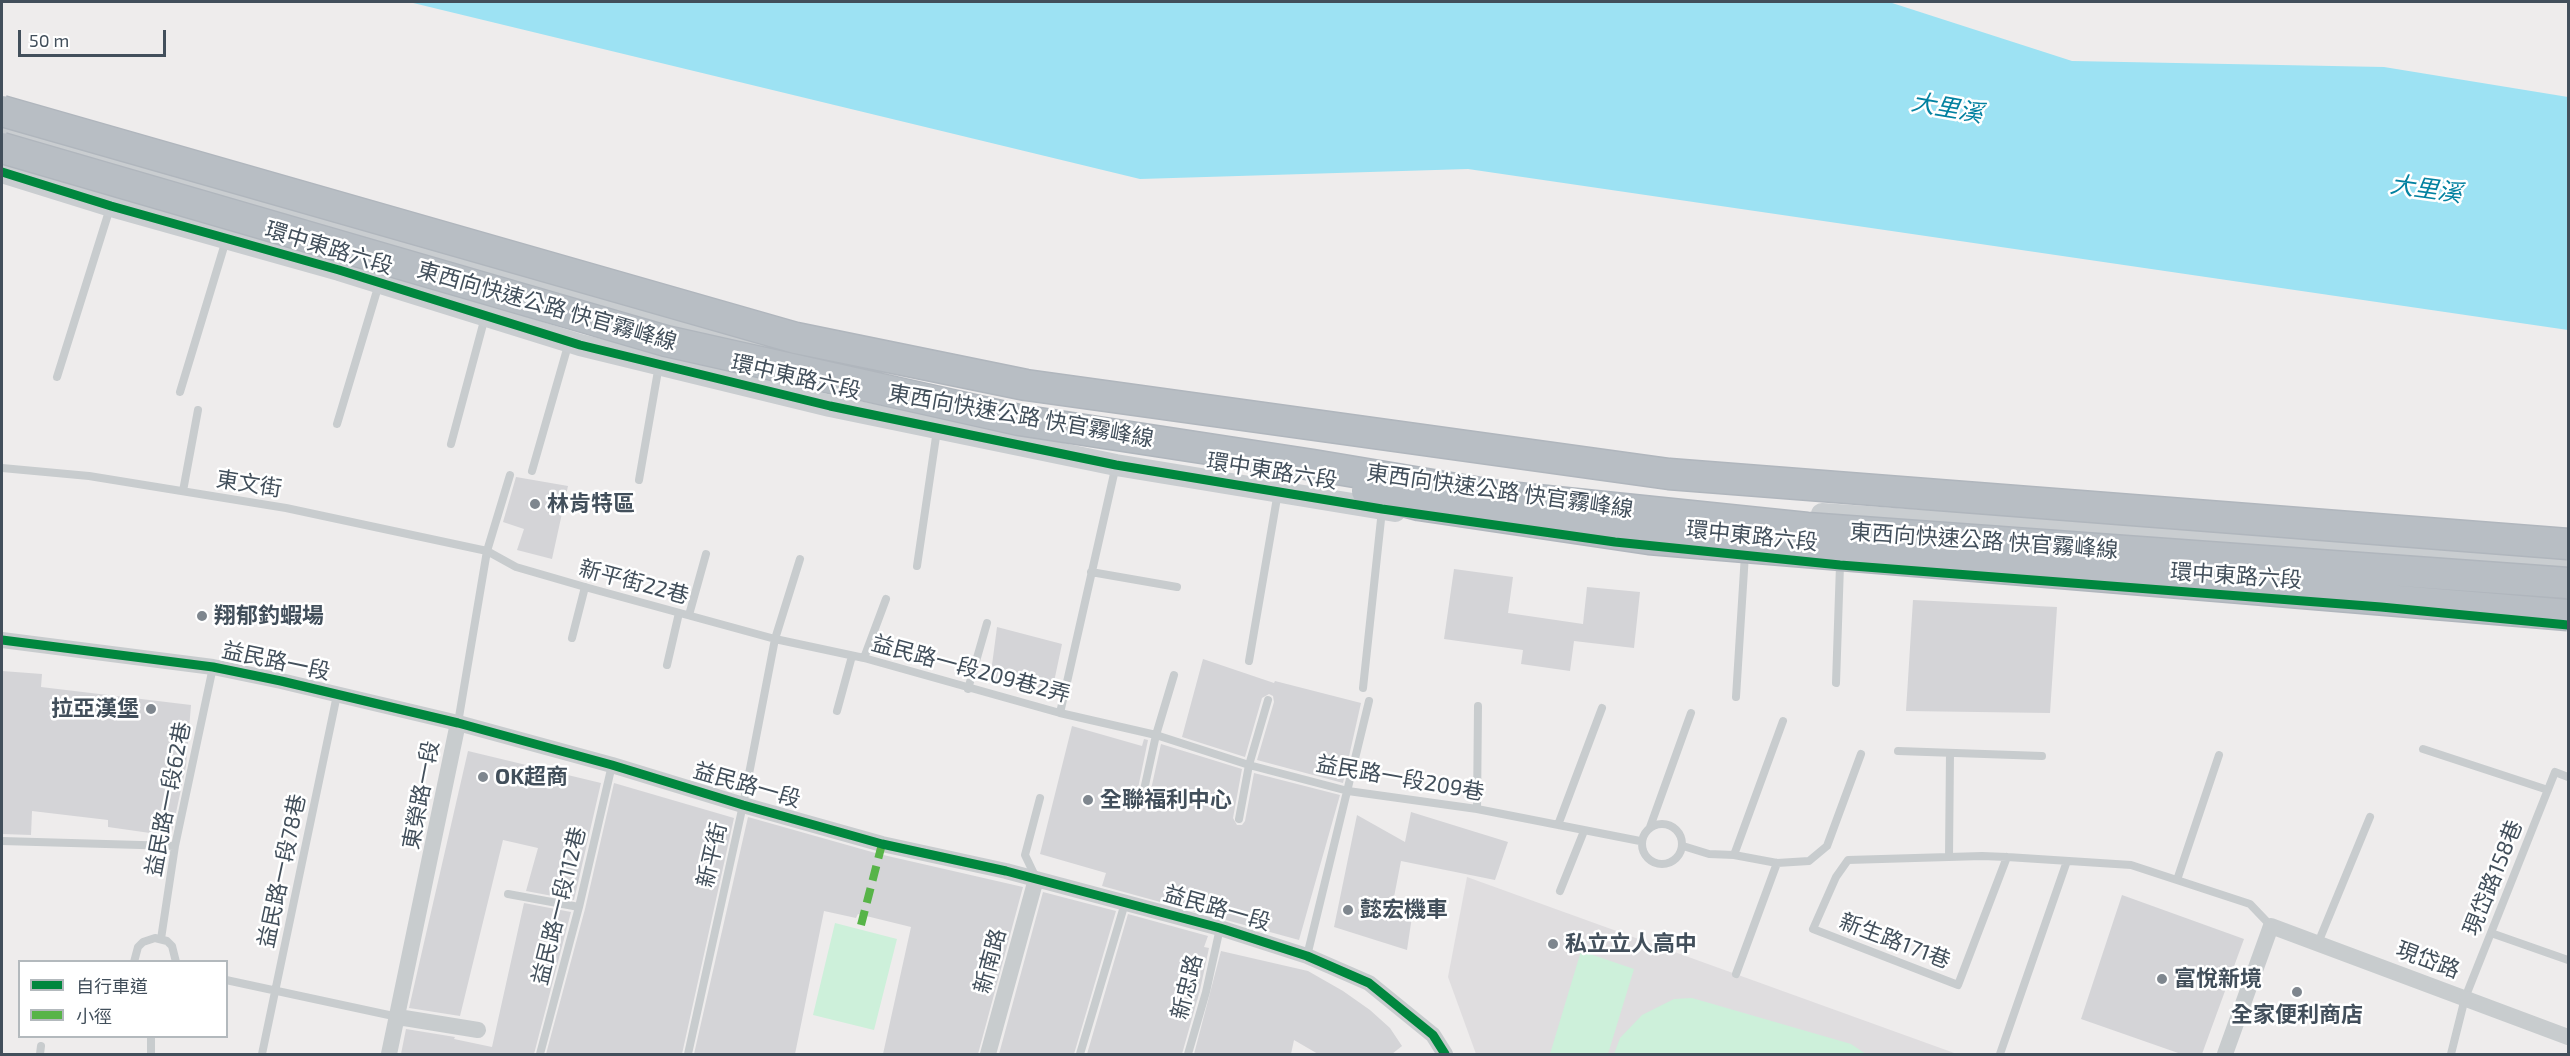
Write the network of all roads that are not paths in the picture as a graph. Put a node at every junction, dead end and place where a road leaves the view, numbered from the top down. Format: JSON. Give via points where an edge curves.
{"nodes":[{"id":1,"x":2,"y":96,"type":"edge"},
{"id":2,"x":2,"y":111,"type":"edge"},
{"id":3,"x":2,"y":130,"type":"edge"},
{"id":4,"x":2,"y":148,"type":"edge"},
{"id":5,"x":2,"y":172,"type":"edge"},
{"id":6,"x":111,"y":206,"type":"junction"},
{"id":7,"x":303,"y":218,"type":"junction"},
{"id":8,"x":227,"y":238,"type":"junction"},
{"id":9,"x":380,"y":283,"type":"junction"},
{"id":10,"x":486,"y":316,"type":"junction"},
{"id":11,"x":569,"y":342,"type":"junction"},
{"id":12,"x":660,"y":364,"type":"junction"},
{"id":13,"x":57,"y":377,"type":"dead end"},
{"id":14,"x":180,"y":392,"type":"dead end"},
{"id":15,"x":198,"y":410,"type":"dead end"},
{"id":16,"x":337,"y":424,"type":"dead end"},
{"id":17,"x":937,"y":428,"type":"junction"},
{"id":18,"x":451,"y":444,"type":"dead end"},
{"id":19,"x":1116,"y":465,"type":"junction"},
{"id":20,"x":1313,"y":465,"type":"junction"},
{"id":21,"x":2,"y":468,"type":"edge"},
{"id":22,"x":532,"y":471,"type":"dead end"},
{"id":23,"x":510,"y":475,"type":"dead end"},
{"id":24,"x":639,"y":480,"type":"dead end"},
{"id":25,"x":183,"y":491,"type":"junction"},
{"id":26,"x":1278,"y":492,"type":"junction"},
{"id":27,"x":1618,"y":495,"type":"junction"},
{"id":28,"x":1382,"y":509,"type":"junction"},
{"id":29,"x":1615,"y":542,"type":"junction"},
{"id":30,"x":2568,"y":544,"type":"edge"},
{"id":31,"x":488,"y":551,"type":"junction"},
{"id":32,"x":706,"y":554,"type":"dead end"},
{"id":33,"x":1745,"y":555,"type":"junction"},
{"id":34,"x":800,"y":559,"type":"dead end"},
{"id":35,"x":1840,"y":565,"type":"junction"},
{"id":36,"x":917,"y":566,"type":"dead end"},
{"id":37,"x":2568,"y":568,"type":"edge"},
{"id":38,"x":1091,"y":572,"type":"junction"},
{"id":39,"x":2568,"y":583,"type":"edge"},
{"id":40,"x":585,"y":587,"type":"junction"},
{"id":41,"x":1177,"y":588,"type":"dead end"},
{"id":42,"x":886,"y":599,"type":"dead end"},
{"id":43,"x":679,"y":613,"type":"junction"},
{"id":44,"x":689,"y":615,"type":"junction"},
{"id":45,"x":2568,"y":615,"type":"edge"},
{"id":46,"x":987,"y":623,"type":"dead end"},
{"id":47,"x":2568,"y":625,"type":"edge"},
{"id":48,"x":572,"y":638,"type":"dead end"},
{"id":49,"x":775,"y":639,"type":"junction"},
{"id":50,"x":2,"y":640,"type":"edge"},
{"id":51,"x":852,"y":656,"type":"junction"},
{"id":52,"x":864,"y":658,"type":"junction"},
{"id":53,"x":1249,"y":660,"type":"dead end"},
{"id":54,"x":667,"y":665,"type":"dead end"},
{"id":55,"x":213,"y":667,"type":"junction"},
{"id":56,"x":1174,"y":675,"type":"dead end"},
{"id":57,"x":1836,"y":683,"type":"dead end"},
{"id":58,"x":1363,"y":688,"type":"dead end"},
{"id":59,"x":968,"y":689,"type":"junction"},
{"id":60,"x":337,"y":694,"type":"junction"},
{"id":61,"x":1736,"y":697,"type":"dead end"},
{"id":62,"x":1268,"y":700,"type":"dead end"},
{"id":63,"x":1369,"y":701,"type":"dead end"},
{"id":64,"x":1478,"y":706,"type":"dead end"},
{"id":65,"x":1602,"y":708,"type":"dead end"},
{"id":66,"x":837,"y":711,"type":"dead end"},
{"id":67,"x":1060,"y":713,"type":"junction"},
{"id":68,"x":1690,"y":713,"type":"dead end"},
{"id":69,"x":1783,"y":721,"type":"dead end"},
{"id":70,"x":458,"y":723,"type":"junction"},
{"id":71,"x":1156,"y":735,"type":"junction"},
{"id":72,"x":2423,"y":749,"type":"dead end"},
{"id":73,"x":1898,"y":751,"type":"dead end"},
{"id":74,"x":1950,"y":753,"type":"junction"},
{"id":75,"x":1862,"y":754,"type":"dead end"},
{"id":76,"x":2219,"y":755,"type":"dead end"},
{"id":77,"x":2042,"y":756,"type":"dead end"},
{"id":78,"x":612,"y":765,"type":"junction"},
{"id":79,"x":1250,"y":765,"type":"junction"},
{"id":80,"x":2568,"y":777,"type":"edge"},
{"id":81,"x":2548,"y":790,"type":"junction"},
{"id":82,"x":1348,"y":791,"type":"junction"},
{"id":83,"x":1040,"y":798,"type":"dead end"},
{"id":84,"x":1168,"y":804,"type":"dead end"},
{"id":85,"x":743,"y":805,"type":"junction"},
{"id":86,"x":1478,"y":809,"type":"junction"},
{"id":87,"x":2370,"y":818,"type":"dead end"},
{"id":88,"x":1239,"y":819,"type":"dead end"},
{"id":89,"x":1558,"y":825,"type":"junction"},
{"id":90,"x":1650,"y":827,"type":"junction"},
{"id":91,"x":1584,"y":831,"type":"junction"},
{"id":92,"x":2,"y":841,"type":"edge"},
{"id":93,"x":1640,"y":842,"type":"junction"},
{"id":94,"x":176,"y":846,"type":"junction"},
{"id":95,"x":1683,"y":846,"type":"junction"},
{"id":96,"x":1734,"y":855,"type":"junction"},
{"id":97,"x":1949,"y":857,"type":"junction"},
{"id":98,"x":2007,"y":857,"type":"junction"},
{"id":99,"x":2067,"y":861,"type":"junction"},
{"id":100,"x":1777,"y":863,"type":"junction"},
{"id":101,"x":1036,"y":879,"type":"junction"},
{"id":102,"x":2177,"y":880,"type":"junction"},
{"id":103,"x":1560,"y":891,"type":"dead end"},
{"id":104,"x":508,"y":894,"type":"dead end"},
{"id":105,"x":1125,"y":903,"type":"junction"},
{"id":106,"x":579,"y":907,"type":"junction"},
{"id":107,"x":2271,"y":926,"type":"junction"},
{"id":108,"x":1220,"y":928,"type":"junction"},
{"id":109,"x":2491,"y":933,"type":"junction"},
{"id":110,"x":161,"y":939,"type":"junction"},
{"id":111,"x":2318,"y":944,"type":"junction"},
{"id":112,"x":1307,"y":956,"type":"junction"},
{"id":113,"x":134,"y":960,"type":"edge"},
{"id":114,"x":176,"y":960,"type":"edge"},
{"id":115,"x":2568,"y":960,"type":"edge"},
{"id":116,"x":1736,"y":974,"type":"dead end"},
{"id":117,"x":228,"y":980,"type":"edge"},
{"id":118,"x":275,"y":990,"type":"junction"},
{"id":119,"x":2465,"y":998,"type":"junction"},
{"id":120,"x":398,"y":1017,"type":"junction"},
{"id":121,"x":478,"y":1030,"type":"dead end"},
{"id":122,"x":2568,"y":1037,"type":"edge"},
{"id":123,"x":152,"y":1038,"type":"edge"},
{"id":124,"x":151,"y":1054,"type":"edge"},
{"id":125,"x":262,"y":1054,"type":"edge"},
{"id":126,"x":389,"y":1054,"type":"edge"},
{"id":127,"x":540,"y":1054,"type":"edge"},
{"id":128,"x":688,"y":1054,"type":"edge"},
{"id":129,"x":988,"y":1054,"type":"edge"},
{"id":130,"x":1080,"y":1054,"type":"edge"},
{"id":131,"x":1188,"y":1054,"type":"edge"},
{"id":132,"x":1445,"y":1054,"type":"edge"},
{"id":133,"x":2000,"y":1054,"type":"edge"},
{"id":134,"x":2226,"y":1054,"type":"edge"},
{"id":135,"x":2451,"y":1054,"type":"edge"}],
"edges":[{"from":1,"to":7,"type":"street","name":"環中東路六段","via":[[108,130],[204,168]]},
{"from":2,"to":30,"type":"highway","name":"東西向快速公路 快官霧峰線","bridge":true,"via":[[796,338],[1026,385],[1669,474]]},
{"from":3,"to":7,"type":"street","name":"環中東路六段"},
{"from":4,"to":20,"type":"highway","name":"東西向快速公路 快官霧峰線","bridge":true,"via":[[666,341],[1019,420]]},
{"from":5,"to":6,"type":"street","name":"環中東路六段"},
{"from":6,"to":8,"type":"street","name":"環中東路六段"},
{"from":6,"to":13,"type":"lane"},
{"from":7,"to":27,"type":"street","name":"環中東路六段","via":[[785,354],[1023,406],[1500,483]]},
{"from":8,"to":9,"type":"street","name":"環中東路六段"},
{"from":8,"to":14,"type":"lane"},
{"from":9,"to":10,"type":"street","name":"環中東路六段"},
{"from":9,"to":16,"type":"lane"},
{"from":10,"to":11,"type":"street","name":"環中東路六段"},
{"from":10,"to":18,"type":"lane"},
{"from":11,"to":12,"type":"street","name":"環中東路六段"},
{"from":11,"to":22,"type":"lane"},
{"from":12,"to":17,"type":"street","name":"環中東路六段"},
{"from":12,"to":24,"type":"lane"},
{"from":15,"to":25,"type":"lane"},
{"from":17,"to":19,"type":"street","name":"環中東路六段"},
{"from":17,"to":36,"type":"lane"},
{"from":19,"to":26,"type":"street","name":"環中東路六段"},
{"from":19,"to":38,"type":"lane"},
{"from":20,"to":39,"type":"highway","name":"東西向快速公路 快官霧峰線","bridge":true,"via":[[1498,496],[1807,528]]},
{"from":20,"to":45,"type":"highway","bridge":true,"via":[[1358,488],[1419,505],[1649,539]]},
{"from":21,"to":25,"type":"lane","name":"東文街","via":[[89,476]]},
{"from":23,"to":31,"type":"lane","name":"東榮路一段"},
{"from":25,"to":31,"type":"lane","name":"東文街","via":[[286,508]]},
{"from":26,"to":28,"type":"street","name":"環中東路六段"},
{"from":26,"to":53,"type":"lane"},
{"from":27,"to":29,"type":"street"},
{"from":27,"to":37,"type":"street","name":"環中東路六段","via":[[1804,513]]},
{"from":28,"to":29,"type":"street","name":"環中東路六段"},
{"from":28,"to":58,"type":"lane"},
{"from":29,"to":33,"type":"street","name":"環中東路六段"},
{"from":31,"to":40,"type":"lane","name":"新平街22巷","via":[[516,567]]},
{"from":31,"to":70,"type":"lane","name":"東榮路一段"},
{"from":32,"to":44,"type":"lane"},
{"from":33,"to":35,"type":"street","name":"環中東路六段"},
{"from":33,"to":61,"type":"lane"},
{"from":34,"to":49,"type":"lane","name":"新平街"},
{"from":35,"to":47,"type":"street","name":"環中東路六段"},
{"from":35,"to":57,"type":"lane"},
{"from":38,"to":41,"type":"lane"},
{"from":38,"to":67,"type":"lane"},
{"from":40,"to":43,"type":"lane","name":"新平街22巷"},
{"from":40,"to":48,"type":"lane"},
{"from":42,"to":52,"type":"lane"},
{"from":43,"to":44,"type":"lane","name":"新平街22巷"},
{"from":43,"to":54,"type":"lane"},
{"from":44,"to":49,"type":"lane","name":"新平街22巷"},
{"from":46,"to":59,"type":"lane"},
{"from":49,"to":51,"type":"lane","name":"益民路一段209巷2弄"},
{"from":49,"to":85,"type":"lane","name":"新平街"},
{"from":50,"to":55,"type":"street","name":"益民路一段"},
{"from":51,"to":52,"type":"lane","name":"益民路一段209巷2弄"},
{"from":51,"to":66,"type":"lane"},
{"from":52,"to":59,"type":"lane","name":"益民路一段209巷2弄"},
{"from":55,"to":60,"type":"street","name":"益民路一段"},
{"from":55,"to":94,"type":"lane","name":"益民路一段62巷"},
{"from":56,"to":71,"type":"lane"},
{"from":59,"to":67,"type":"lane","name":"益民路一段209巷2弄"},
{"from":60,"to":70,"type":"street","name":"益民路一段"},
{"from":60,"to":118,"type":"lane","name":"益民路一段78巷"},
{"from":62,"to":79,"type":"lane"},
{"from":63,"to":82,"type":"lane"},
{"from":64,"to":86,"type":"lane"},
{"from":65,"to":89,"type":"lane"},
{"from":67,"to":71,"type":"lane","name":"益民路一段209巷2弄"},
{"from":68,"to":90,"type":"lane"},
{"from":69,"to":96,"type":"lane"},
{"from":70,"to":78,"type":"street","name":"益民路一段"},
{"from":70,"to":120,"type":"street","name":"東榮路一段"},
{"from":71,"to":79,"type":"lane","name":"益民路一段209巷"},
{"from":71,"to":84,"type":"lane","via":[[1142,799]]},
{"from":72,"to":81,"type":"lane"},
{"from":73,"to":74,"type":"lane"},
{"from":74,"to":77,"type":"lane"},
{"from":74,"to":97,"type":"lane"},
{"from":75,"to":100,"type":"lane","via":[[1827,846],[1809,861]]},
{"from":76,"to":102,"type":"lane"},
{"from":78,"to":85,"type":"street","name":"益民路一段"},
{"from":78,"to":106,"type":"lane","name":"益民路一段112巷"},
{"from":79,"to":82,"type":"lane","name":"益民路一段209巷"},
{"from":79,"to":88,"type":"lane"},
{"from":80,"to":81,"type":"lane","name":"現岱路158巷","via":[[2555,772]]},
{"from":81,"to":109,"type":"lane","name":"現岱路158巷"},
{"from":82,"to":86,"type":"lane","name":"益民路一段209巷"},
{"from":82,"to":112,"type":"lane"},
{"from":83,"to":101,"type":"lane","via":[[1025,855]]},
{"from":85,"to":101,"type":"street","name":"益民路一段","via":[[882,844]]},
{"from":85,"to":128,"type":"lane","name":"新平街"},
{"from":86,"to":89,"type":"lane","name":"益民路一段209巷"},
{"from":87,"to":111,"type":"lane"},
{"from":89,"to":91,"type":"lane","name":"益民路一段209巷"},
{"from":90,"to":93,"type":"lane"},
{"from":90,"to":95,"type":"lane","via":[[1676,827]]},
{"from":91,"to":93,"type":"lane","name":"益民路一段209巷"},
{"from":91,"to":103,"type":"lane"},
{"from":92,"to":94,"type":"lane"},
{"from":93,"to":95,"type":"lane","via":[[1643,852],[1656,863],[1675,861]]},
{"from":94,"to":110,"type":"lane","name":"益民路一段62巷"},
{"from":95,"to":96,"type":"lane","via":[[1709,854]]},
{"from":96,"to":100,"type":"lane"},
{"from":97,"to":98,"type":"lane","name":"新生路171巷"},
{"from":97,"to":98,"type":"lane","name":"新生路171巷","via":[[1848,860],[1836,877],[1813,929],[1958,984]]},
{"from":98,"to":99,"type":"lane","name":"新生路171巷"},
{"from":99,"to":102,"type":"lane","name":"新生路171巷","via":[[2131,865]]},
{"from":99,"to":133,"type":"lane"},
{"from":100,"to":116,"type":"lane"},
{"from":101,"to":105,"type":"street","name":"益民路一段"},
{"from":101,"to":129,"type":"street","name":"新南路"},
{"from":102,"to":107,"type":"lane","name":"新生路171巷","via":[[2250,904]]},
{"from":104,"to":106,"type":"lane"},
{"from":105,"to":108,"type":"street","name":"益民路一段"},
{"from":105,"to":130,"type":"lane"},
{"from":106,"to":127,"type":"lane","name":"益民路一段112巷"},
{"from":107,"to":111,"type":"street","name":"現岱路"},
{"from":107,"to":134,"type":"street"},
{"from":108,"to":112,"type":"street","name":"益民路一段"},
{"from":108,"to":131,"type":"lane","name":"新忠路"},
{"from":109,"to":115,"type":"lane"},
{"from":109,"to":119,"type":"lane","name":"現岱路158巷"},
{"from":110,"to":113,"type":"lane","via":[[143,942]]},
{"from":110,"to":114,"type":"lane","via":[[172,946]]},
{"from":111,"to":119,"type":"street","name":"現岱路"},
{"from":112,"to":132,"type":"street","name":"益民路一段","via":[[1369,983],[1433,1035]]},
{"from":117,"to":118,"type":"lane"},
{"from":118,"to":120,"type":"lane"},
{"from":118,"to":125,"type":"lane","name":"益民路一段78巷"},
{"from":119,"to":122,"type":"street","name":"現岱路"},
{"from":119,"to":135,"type":"lane","name":"現岱路158巷"},
{"from":120,"to":121,"type":"street"},
{"from":120,"to":126,"type":"street","name":"東榮路一段"},
{"from":123,"to":124,"type":"lane"}]}
